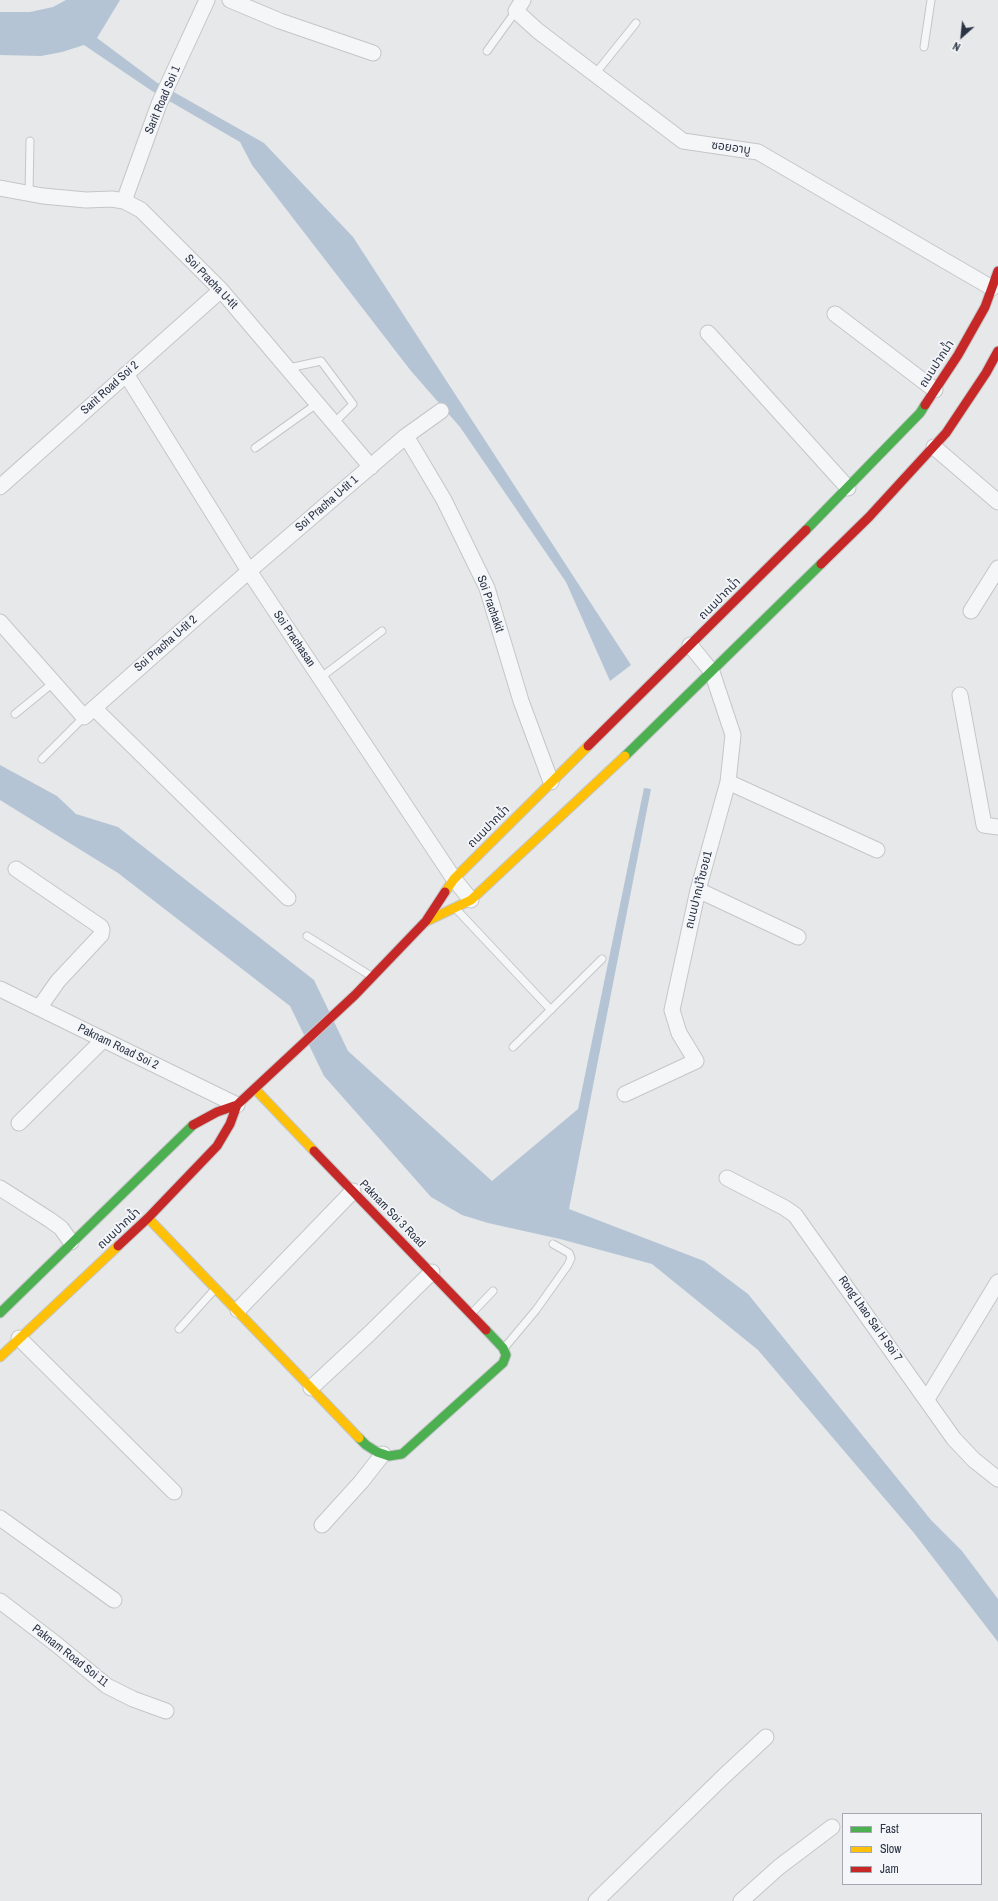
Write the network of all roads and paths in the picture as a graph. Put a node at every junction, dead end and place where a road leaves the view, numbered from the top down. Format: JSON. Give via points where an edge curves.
{"nodes":[{"id":1,"x":207,"y":0,"type":"edge"},
{"id":2,"x":230,"y":0,"type":"edge"},
{"id":3,"x":930,"y":0,"type":"edge"},
{"id":4,"x":520,"y":6,"type":"edge"},
{"id":5,"x":636,"y":23,"type":"dead end"},
{"id":6,"x":924,"y":47,"type":"dead end"},
{"id":7,"x":486,"y":51,"type":"dead end"},
{"id":8,"x":373,"y":53,"type":"dead end"},
{"id":9,"x":595,"y":74,"type":"junction"},
{"id":10,"x":30,"y":141,"type":"dead end"},
{"id":11,"x":0,"y":188,"type":"edge"},
{"id":12,"x":29,"y":193,"type":"junction"},
{"id":13,"x":124,"y":201,"type":"junction"},
{"id":14,"x":998,"y":271,"type":"edge"},
{"id":15,"x":992,"y":288,"type":"junction"},
{"id":16,"x":221,"y":290,"type":"junction"},
{"id":17,"x":835,"y":314,"type":"dead end"},
{"id":18,"x":708,"y":333,"type":"dead end"},
{"id":19,"x":998,"y":351,"type":"edge"},
{"id":20,"x":289,"y":368,"type":"junction"},
{"id":21,"x":126,"y":374,"type":"junction"},
{"id":22,"x":935,"y":390,"type":"junction"},
{"id":23,"x":318,"y":403,"type":"junction"},
{"id":24,"x":441,"y":411,"type":"dead end"},
{"id":25,"x":335,"y":422,"type":"junction"},
{"id":26,"x":406,"y":436,"type":"junction"},
{"id":27,"x":934,"y":447,"type":"junction"},
{"id":28,"x":255,"y":448,"type":"dead end"},
{"id":29,"x":371,"y":467,"type":"junction"},
{"id":30,"x":1,"y":483,"type":"edge"},
{"id":31,"x":848,"y":488,"type":"junction"},
{"id":32,"x":998,"y":502,"type":"edge"},
{"id":33,"x":998,"y":568,"type":"edge"},
{"id":34,"x":249,"y":571,"type":"junction"},
{"id":35,"x":970,"y":611,"type":"dead end"},
{"id":36,"x":0,"y":622,"type":"edge"},
{"id":37,"x":382,"y":631,"type":"dead end"},
{"id":38,"x":690,"y":645,"type":"junction"},
{"id":39,"x":712,"y":672,"type":"junction"},
{"id":40,"x":320,"y":678,"type":"junction"},
{"id":41,"x":54,"y":683,"type":"junction"},
{"id":42,"x":960,"y":695,"type":"dead end"},
{"id":43,"x":89,"y":713,"type":"junction"},
{"id":44,"x":15,"y":714,"type":"dead end"},
{"id":45,"x":42,"y":759,"type":"dead end"},
{"id":46,"x":551,"y":782,"type":"junction"},
{"id":47,"x":728,"y":782,"type":"junction"},
{"id":48,"x":998,"y":827,"type":"edge"},
{"id":49,"x":877,"y":850,"type":"dead end"},
{"id":50,"x":16,"y":869,"type":"dead end"},
{"id":51,"x":454,"y":879,"type":"junction"},
{"id":52,"x":698,"y":890,"type":"junction"},
{"id":53,"x":288,"y":898,"type":"dead end"},
{"id":54,"x":471,"y":900,"type":"junction"},
{"id":55,"x":449,"y":901,"type":"junction"},
{"id":56,"x":426,"y":921,"type":"junction"},
{"id":57,"x":307,"y":936,"type":"dead end"},
{"id":58,"x":798,"y":937,"type":"dead end"},
{"id":59,"x":602,"y":959,"type":"dead end"},
{"id":60,"x":373,"y":976,"type":"junction"},
{"id":61,"x":0,"y":989,"type":"edge"},
{"id":62,"x":39,"y":1008,"type":"junction"},
{"id":63,"x":551,"y":1010,"type":"junction"},
{"id":64,"x":103,"y":1040,"type":"junction"},
{"id":65,"x":513,"y":1047,"type":"dead end"},
{"id":66,"x":255,"y":1089,"type":"junction"},
{"id":67,"x":625,"y":1094,"type":"dead end"},
{"id":68,"x":237,"y":1104,"type":"junction"},
{"id":69,"x":19,"y":1123,"type":"dead end"},
{"id":70,"x":727,"y":1178,"type":"dead end"},
{"id":71,"x":0,"y":1188,"type":"edge"},
{"id":72,"x":353,"y":1191,"type":"junction"},
{"id":73,"x":148,"y":1218,"type":"junction"},
{"id":74,"x":71,"y":1242,"type":"junction"},
{"id":75,"x":553,"y":1244,"type":"dead end"},
{"id":76,"x":432,"y":1272,"type":"junction"},
{"id":77,"x":998,"y":1282,"type":"edge"},
{"id":78,"x":217,"y":1288,"type":"junction"},
{"id":79,"x":493,"y":1292,"type":"dead end"},
{"id":80,"x":238,"y":1310,"type":"junction"},
{"id":81,"x":0,"y":1313,"type":"edge"},
{"id":82,"x":471,"y":1314,"type":"junction"},
{"id":83,"x":178,"y":1329,"type":"dead end"},
{"id":84,"x":19,"y":1338,"type":"junction"},
{"id":85,"x":504,"y":1348,"type":"junction"},
{"id":86,"x":0,"y":1357,"type":"edge"},
{"id":87,"x":311,"y":1388,"type":"junction"},
{"id":88,"x":926,"y":1399,"type":"junction"},
{"id":89,"x":383,"y":1454,"type":"junction"},
{"id":90,"x":998,"y":1479,"type":"edge"},
{"id":91,"x":174,"y":1492,"type":"dead end"},
{"id":92,"x":0,"y":1518,"type":"edge"},
{"id":93,"x":322,"y":1525,"type":"dead end"},
{"id":94,"x":114,"y":1600,"type":"dead end"},
{"id":95,"x":0,"y":1601,"type":"edge"},
{"id":96,"x":166,"y":1711,"type":"dead end"},
{"id":97,"x":766,"y":1737,"type":"dead end"},
{"id":98,"x":832,"y":1827,"type":"dead end"},
{"id":99,"x":596,"y":1901,"type":"edge"},
{"id":100,"x":741,"y":1901,"type":"edge"}],
"edges":[{"from":1,"to":13,"type":"street","name":"Sarit Road Soi 1","via":[[159,104]]},
{"from":2,"to":8,"type":"street","via":[[280,21]]},
{"from":3,"to":6,"type":"lane"},
{"from":4,"to":7,"type":"lane"},
{"from":4,"to":9,"type":"street","name":"ซอยอาบู"},
{"from":5,"to":9,"type":"lane"},
{"from":9,"to":15,"type":"street","name":"ซอยอาบู","via":[[682,141],[758,152]]},
{"from":10,"to":12,"type":"lane"},
{"from":11,"to":12,"type":"street","name":"Soi Pracha U-tit"},
{"from":12,"to":13,"type":"street","name":"Soi Pracha U-tit","via":[[86,200]]},
{"from":13,"to":16,"type":"street","name":"Soi Pracha U-tit","via":[[140,210]]},
{"from":14,"to":15,"type":"street","name":"ถนนปากน้ำ"},
{"from":15,"to":22,"type":"street","name":"ถนนปากน้ำ","via":[[988,308]]},
{"from":16,"to":20,"type":"street","name":"Soi Pracha U-tit"},
{"from":16,"to":21,"type":"street","name":"Sarit Road Soi 2"},
{"from":17,"to":22,"type":"street"},
{"from":18,"to":31,"type":"street"},
{"from":19,"to":27,"type":"street","name":"ถนนปากน้ำ","via":[[946,434]]},
{"from":20,"to":23,"type":"street","name":"Soi Pracha U-tit"},
{"from":20,"to":25,"type":"lane","via":[[321,361],[352,404]]},
{"from":21,"to":30,"type":"street","name":"Sarit Road Soi 2"},
{"from":21,"to":34,"type":"street","name":"Soi Prachasan"},
{"from":22,"to":31,"type":"street","name":"ถนนปากน้ำ","via":[[920,413]]},
{"from":23,"to":25,"type":"street","name":"Soi Pracha U-tit"},
{"from":23,"to":28,"type":"lane"},
{"from":24,"to":26,"type":"street","name":"Soi Pracha U-tit 1"},
{"from":25,"to":29,"type":"street","name":"Soi Pracha U-tit"},
{"from":26,"to":29,"type":"street","name":"Soi Pracha U-tit 1"},
{"from":26,"to":46,"type":"street","name":"Soi Prachakit","via":[[444,500],[487,588],[521,701]]},
{"from":27,"to":32,"type":"street"},
{"from":27,"to":39,"type":"street","name":"ถนนปากน้ำ","via":[[869,517]]},
{"from":29,"to":34,"type":"street","name":"Soi Pracha U-tit 1"},
{"from":31,"to":38,"type":"street","name":"ถนนปากน้ำ"},
{"from":33,"to":35,"type":"street"},
{"from":34,"to":40,"type":"street","name":"Soi Prachasan"},
{"from":34,"to":43,"type":"street","name":"Soi Pracha U-tit 2"},
{"from":36,"to":41,"type":"street"},
{"from":37,"to":40,"type":"lane"},
{"from":38,"to":39,"type":"street","name":"ถนนปากนำ้ซอย1"},
{"from":38,"to":46,"type":"street","name":"ถนนปากน้ำ"},
{"from":39,"to":47,"type":"street","name":"ถนนปากนำ้ซอย1","via":[[733,735]]},
{"from":39,"to":54,"type":"street","name":"ถนนปากน้ำ"},
{"from":40,"to":51,"type":"street","name":"Soi Prachasan"},
{"from":41,"to":43,"type":"street"},
{"from":41,"to":44,"type":"lane"},
{"from":42,"to":48,"type":"street","via":[[984,825]]},
{"from":43,"to":45,"type":"lane"},
{"from":43,"to":53,"type":"street"},
{"from":46,"to":51,"type":"street","name":"ถนนปากน้ำ"},
{"from":47,"to":49,"type":"street"},
{"from":47,"to":52,"type":"street","name":"ถนนปากนำ้ซอย1"},
{"from":50,"to":62,"type":"street","via":[[102,930],[101,935],[58,981]]},
{"from":51,"to":54,"type":"street","name":"Soi Prachasan"},
{"from":51,"to":55,"type":"street","name":"ถนนปากน้ำ"},
{"from":52,"to":58,"type":"street"},
{"from":52,"to":67,"type":"street","name":"ถนนปากนำ้ซอย1","via":[[672,1010],[679,1033],[696,1062]]},
{"from":54,"to":55,"type":"street","name":"ถนนปากน้ำ"},
{"from":55,"to":56,"type":"street","name":"ถนนปากน้ำ"},
{"from":55,"to":56,"type":"street","name":"ถนนปากน้ำ"},
{"from":55,"to":63,"type":"lane"},
{"from":56,"to":60,"type":"street","name":"ถนนปากน้ำ"},
{"from":57,"to":60,"type":"lane"},
{"from":59,"to":63,"type":"lane"},
{"from":60,"to":66,"type":"street","name":"ถนนปากน้ำ"},
{"from":61,"to":62,"type":"street","name":"Paknam Road Soi 2"},
{"from":62,"to":64,"type":"street","name":"Paknam Road Soi 2"},
{"from":63,"to":65,"type":"lane"},
{"from":64,"to":68,"type":"street","name":"Paknam Road Soi 2"},
{"from":64,"to":69,"type":"street"},
{"from":66,"to":68,"type":"street","name":"ถนนปากน้ำ"},
{"from":66,"to":72,"type":"street","name":"Paknam Soi 3 Road"},
{"from":68,"to":73,"type":"street","name":"ถนนปากน้ำ","via":[[230,1124],[217,1146]]},
{"from":68,"to":74,"type":"street","name":"ถนนปากน้ำ","via":[[194,1124]]},
{"from":70,"to":88,"type":"street","name":"Rong Lhao Sai H Soi 7","via":[[794,1215]]},
{"from":71,"to":74,"type":"street","via":[[56,1224]]},
{"from":72,"to":76,"type":"street","name":"Paknam Soi 3 Road"},
{"from":72,"to":80,"type":"street"},
{"from":73,"to":78,"type":"street"},
{"from":73,"to":84,"type":"street","name":"ถนนปากน้ำ"},
{"from":74,"to":81,"type":"street","name":"ถนนปากน้ำ"},
{"from":75,"to":85,"type":"lane","via":[[569,1253],[571,1258],[568,1265],[536,1310]]},
{"from":76,"to":82,"type":"street","name":"Paknam Soi 3 Road"},
{"from":76,"to":87,"type":"street"},
{"from":77,"to":88,"type":"street"},
{"from":78,"to":80,"type":"street"},
{"from":78,"to":83,"type":"lane"},
{"from":79,"to":82,"type":"lane"},
{"from":80,"to":87,"type":"street"},
{"from":82,"to":85,"type":"street","name":"Paknam Soi 3 Road"},
{"from":84,"to":86,"type":"street","name":"ถนนปากน้ำ"},
{"from":84,"to":91,"type":"street"},
{"from":85,"to":89,"type":"street","via":[[506,1353],[503,1363],[402,1454]]},
{"from":87,"to":89,"type":"street","via":[[366,1445]]},
{"from":88,"to":90,"type":"street","name":"Rong Lhao Sai H Soi 7","via":[[954,1439],[974,1460]]},
{"from":89,"to":93,"type":"street"},
{"from":92,"to":94,"type":"street"},
{"from":95,"to":96,"type":"street","name":"Paknam Road Soi 11","via":[[107,1686]]},
{"from":97,"to":99,"type":"street"},
{"from":98,"to":100,"type":"street","via":[[779,1867]]}]}
